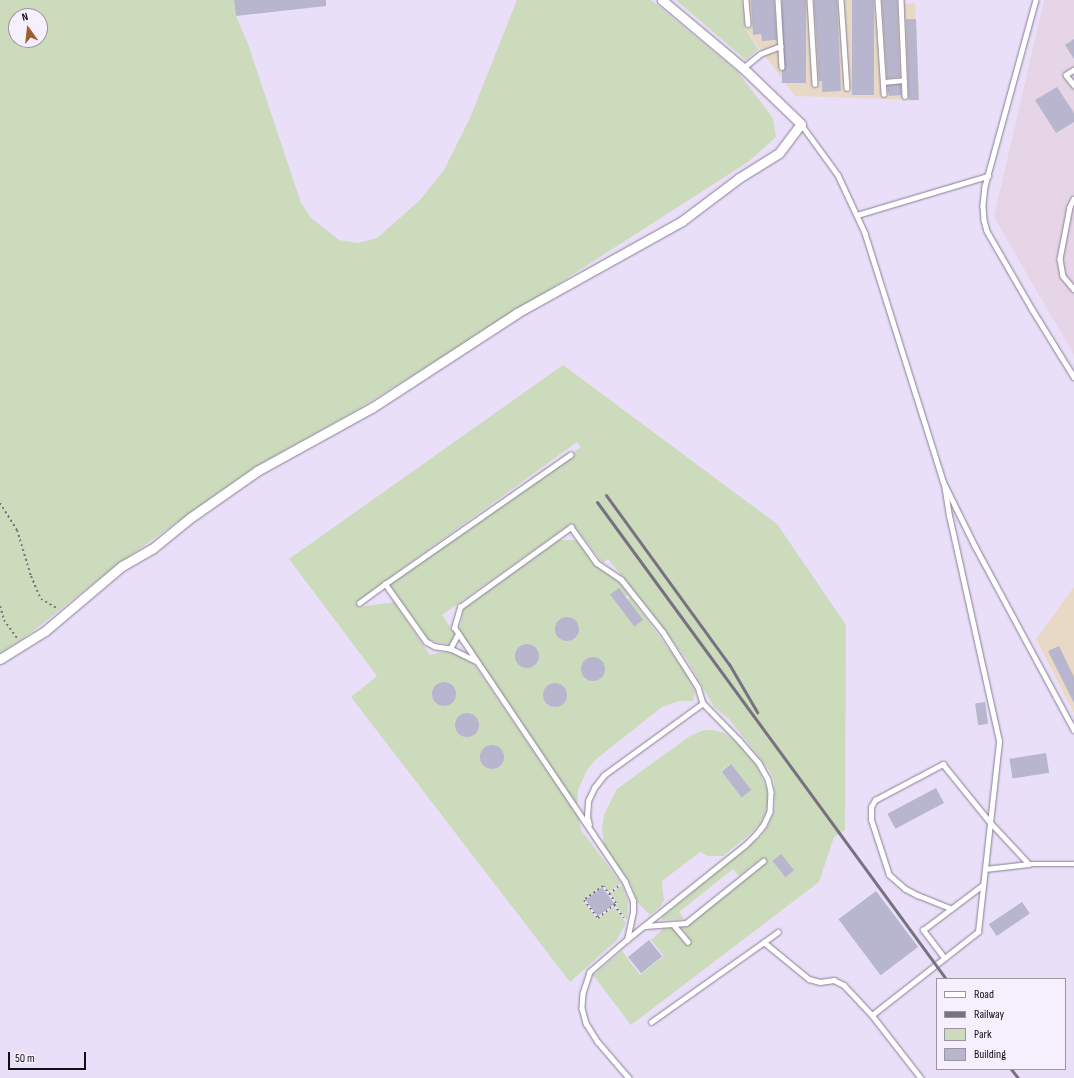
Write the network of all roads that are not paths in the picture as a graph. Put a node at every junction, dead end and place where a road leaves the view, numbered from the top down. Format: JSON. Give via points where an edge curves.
{"nodes":[{"id":1,"x":662,"y":0,"type":"edge"},
{"id":2,"x":746,"y":0,"type":"edge"},
{"id":3,"x":778,"y":0,"type":"edge"},
{"id":4,"x":810,"y":0,"type":"edge"},
{"id":5,"x":841,"y":0,"type":"edge"},
{"id":6,"x":878,"y":0,"type":"edge"},
{"id":7,"x":901,"y":0,"type":"edge"},
{"id":8,"x":1036,"y":0,"type":"edge"},
{"id":9,"x":748,"y":24,"type":"dead end"},
{"id":10,"x":781,"y":46,"type":"junction"},
{"id":11,"x":782,"y":67,"type":"dead end"},
{"id":12,"x":743,"y":68,"type":"junction"},
{"id":13,"x":1074,"y":70,"type":"edge"},
{"id":14,"x":904,"y":80,"type":"junction"},
{"id":15,"x":883,"y":82,"type":"junction"},
{"id":16,"x":815,"y":84,"type":"dead end"},
{"id":17,"x":1074,"y":86,"type":"edge"},
{"id":18,"x":847,"y":88,"type":"dead end"},
{"id":19,"x":884,"y":94,"type":"dead end"},
{"id":20,"x":905,"y":96,"type":"dead end"},
{"id":21,"x":801,"y":124,"type":"junction"},
{"id":22,"x":988,"y":176,"type":"junction"},
{"id":23,"x":1074,"y":199,"type":"edge"},
{"id":24,"x":857,"y":216,"type":"junction"},
{"id":25,"x":1074,"y":289,"type":"edge"},
{"id":26,"x":1074,"y":377,"type":"edge"},
{"id":27,"x":570,"y":455,"type":"dead end"},
{"id":28,"x":943,"y":481,"type":"junction"},
{"id":29,"x":385,"y":584,"type":"junction"},
{"id":30,"x":359,"y":603,"type":"dead end"},
{"id":31,"x":458,"y":634,"type":"junction"},
{"id":32,"x":450,"y":649,"type":"junction"},
{"id":33,"x":0,"y":659,"type":"edge"},
{"id":34,"x":475,"y":660,"type":"junction"},
{"id":35,"x":703,"y":703,"type":"junction"},
{"id":36,"x":1074,"y":730,"type":"edge"},
{"id":37,"x":990,"y":822,"type":"junction"},
{"id":38,"x":590,"y":830,"type":"junction"},
{"id":39,"x":762,"y":861,"type":"dead end"},
{"id":40,"x":1029,"y":864,"type":"junction"},
{"id":41,"x":1074,"y":864,"type":"edge"},
{"id":42,"x":984,"y":869,"type":"junction"},
{"id":43,"x":983,"y":885,"type":"junction"},
{"id":44,"x":951,"y":909,"type":"junction"},
{"id":45,"x":673,"y":924,"type":"junction"},
{"id":46,"x":645,"y":926,"type":"junction"},
{"id":47,"x":778,"y":932,"type":"dead end"},
{"id":48,"x":627,"y":940,"type":"junction"},
{"id":49,"x":688,"y":942,"type":"dead end"},
{"id":50,"x":764,"y":942,"type":"junction"},
{"id":51,"x":944,"y":958,"type":"junction"},
{"id":52,"x":872,"y":1015,"type":"junction"},
{"id":53,"x":651,"y":1022,"type":"dead end"},
{"id":54,"x":629,"y":1078,"type":"edge"},
{"id":55,"x":921,"y":1078,"type":"edge"}],
"edges":[{"from":1,"to":12,"type":"street"},
{"from":2,"to":9,"type":"lane"},
{"from":3,"to":10,"type":"lane"},
{"from":4,"to":16,"type":"lane"},
{"from":5,"to":18,"type":"lane"},
{"from":6,"to":15,"type":"lane"},
{"from":7,"to":14,"type":"lane"},
{"from":8,"to":22,"type":"lane"},
{"from":10,"to":11,"type":"lane"},
{"from":10,"to":12,"type":"lane","via":[[760,54]]},
{"from":12,"to":21,"type":"street"},
{"from":13,"to":17,"type":"lane","via":[[1066,75]]},
{"from":14,"to":15,"type":"lane"},
{"from":14,"to":20,"type":"lane"},
{"from":15,"to":19,"type":"lane"},
{"from":21,"to":24,"type":"lane","via":[[838,176]]},
{"from":21,"to":33,"type":"street","via":[[779,154],[739,178],[682,221],[517,314],[373,407],[257,471],[190,518],[152,549],[122,566],[45,631]]},
{"from":22,"to":24,"type":"lane"},
{"from":22,"to":26,"type":"lane","via":[[983,206],[988,231]]},
{"from":23,"to":25,"type":"lane","via":[[1070,207],[1060,259],[1063,276]]},
{"from":24,"to":28,"type":"lane","via":[[865,233]]},
{"from":27,"to":29,"type":"lane"},
{"from":28,"to":36,"type":"lane"},
{"from":28,"to":37,"type":"lane","via":[[999,741]]},
{"from":29,"to":30,"type":"lane"},
{"from":29,"to":32,"type":"lane","via":[[426,642],[435,647]]},
{"from":31,"to":32,"type":"lane"},
{"from":31,"to":34,"type":"lane"},
{"from":31,"to":35,"type":"lane","via":[[454,628],[460,607],[571,527],[597,563],[621,579],[663,632],[698,687]]},
{"from":32,"to":34,"type":"lane"},
{"from":34,"to":38,"type":"lane"},
{"from":35,"to":38,"type":"lane","via":[[604,776],[588,801],[586,817]]},
{"from":35,"to":46,"type":"lane","via":[[739,740],[767,775],[771,792],[770,812],[761,830],[746,845]]},
{"from":37,"to":40,"type":"lane"},
{"from":37,"to":42,"type":"lane"},
{"from":37,"to":44,"type":"lane","via":[[943,764],[875,800],[871,807],[871,820],[889,876],[918,896]]},
{"from":38,"to":48,"type":"lane","via":[[625,882],[632,901],[631,926]]},
{"from":39,"to":45,"type":"lane","via":[[686,923]]},
{"from":40,"to":41,"type":"lane"},
{"from":40,"to":42,"type":"lane"},
{"from":42,"to":43,"type":"lane"},
{"from":43,"to":44,"type":"lane"},
{"from":43,"to":51,"type":"lane","via":[[978,932]]},
{"from":44,"to":51,"type":"lane","via":[[923,930]]},
{"from":45,"to":46,"type":"lane"},
{"from":45,"to":49,"type":"lane"},
{"from":46,"to":48,"type":"lane"},
{"from":47,"to":50,"type":"lane"},
{"from":48,"to":54,"type":"lane","via":[[590,972],[583,994],[582,1008],[586,1023],[598,1042]]},
{"from":50,"to":52,"type":"lane","via":[[809,979],[840,982]]},
{"from":50,"to":53,"type":"lane"},
{"from":51,"to":52,"type":"lane"},
{"from":52,"to":55,"type":"lane"}]}
